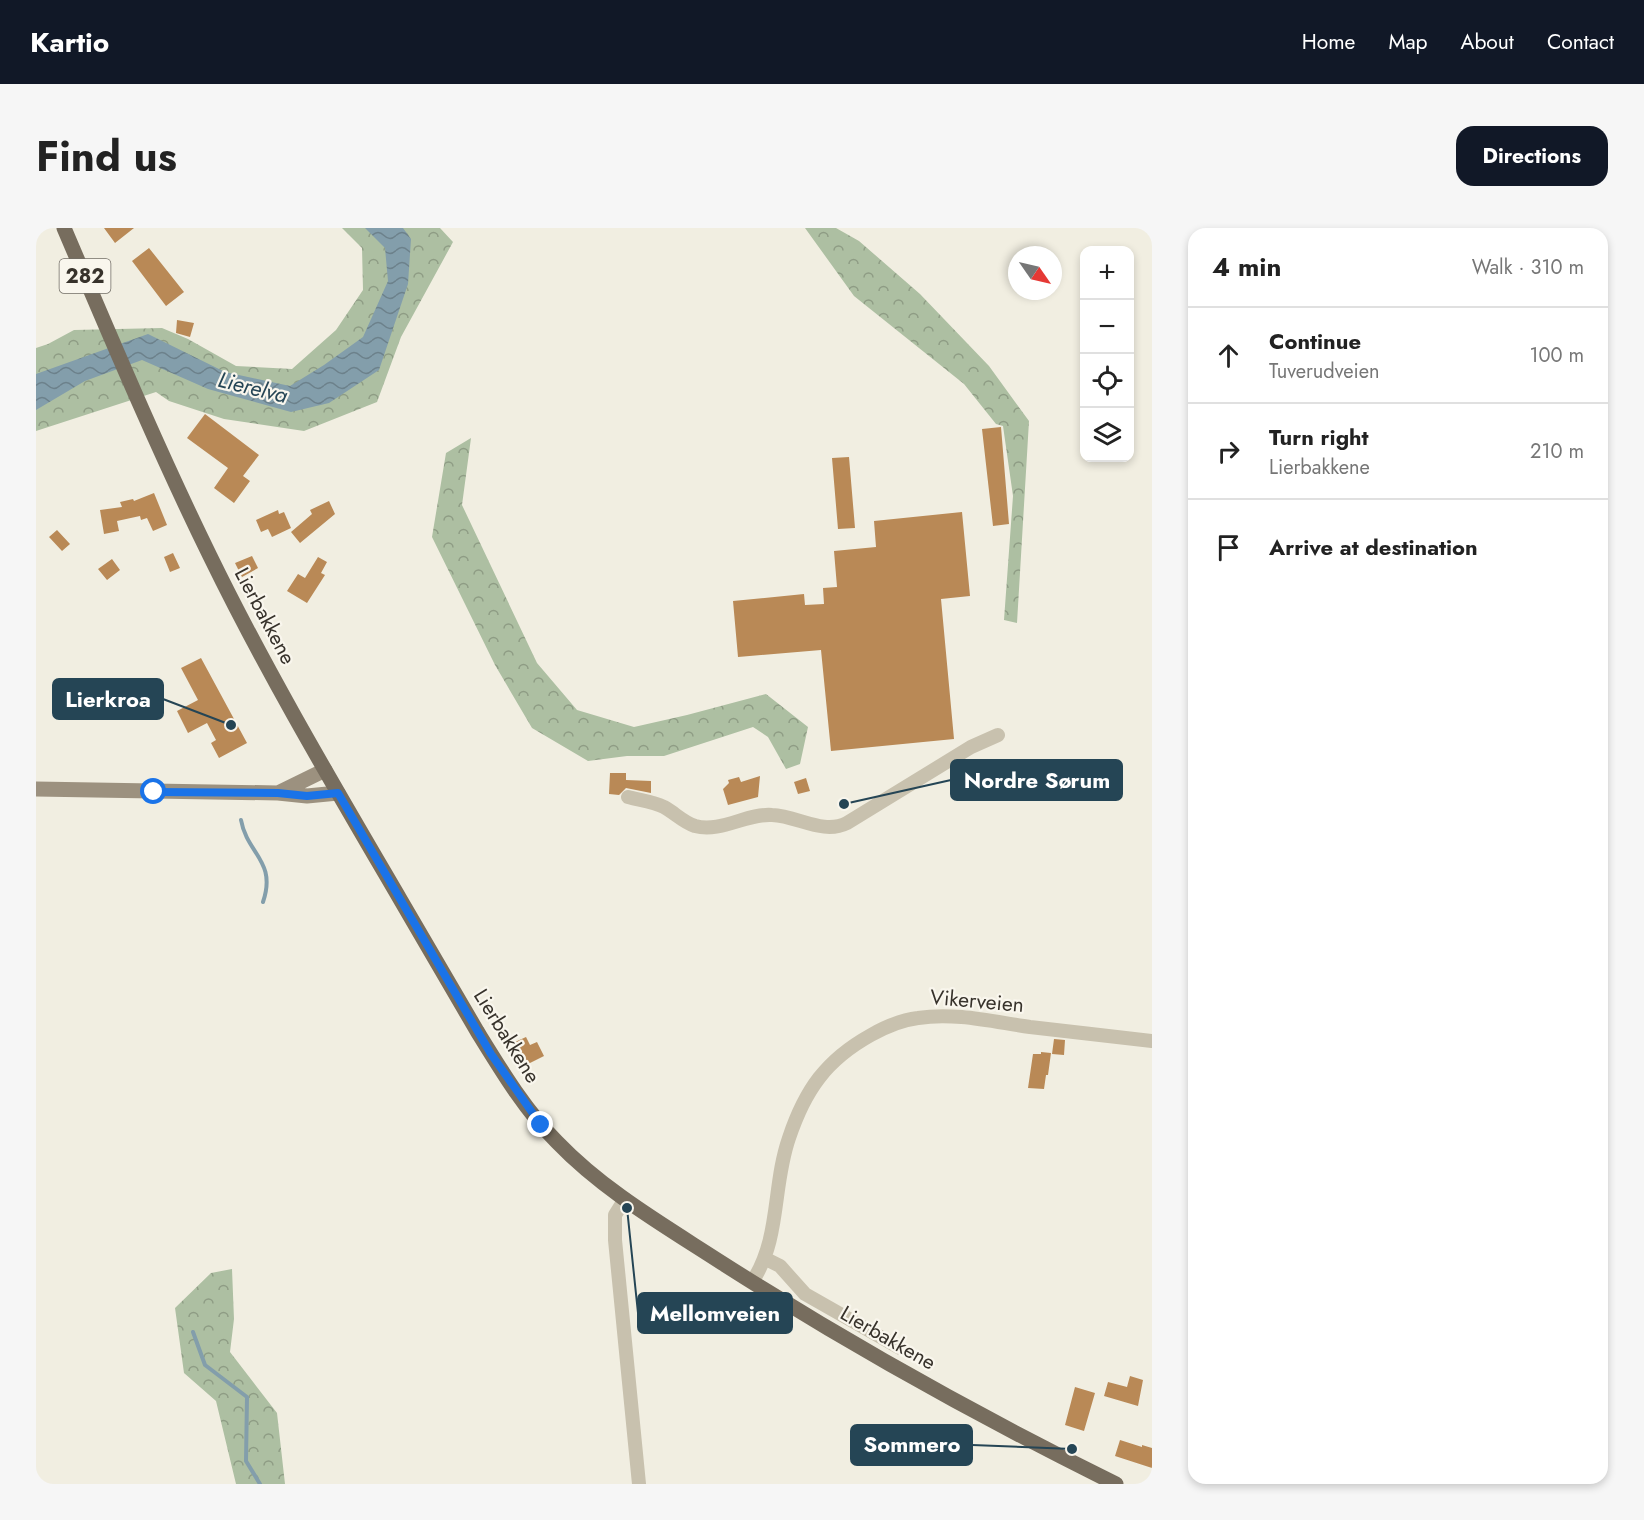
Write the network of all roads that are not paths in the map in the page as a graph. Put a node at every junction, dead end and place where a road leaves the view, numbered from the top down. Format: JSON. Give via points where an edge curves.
{"nodes":[{"id":1,"x":64,"y":228,"type":"edge"},
{"id":2,"x":998,"y":735,"type":"dead end"},
{"id":3,"x":325,"y":770,"type":"junction"},
{"id":4,"x":36,"y":789,"type":"edge"},
{"id":5,"x":278,"y":793,"type":"junction"},
{"id":6,"x":338,"y":793,"type":"junction"},
{"id":7,"x":628,"y":797,"type":"dead end"},
{"id":8,"x":1152,"y":1041,"type":"edge"},
{"id":9,"x":625,"y":1199,"type":"junction"},
{"id":10,"x":766,"y":1259,"type":"junction"},
{"id":11,"x":752,"y":1282,"type":"junction"},
{"id":12,"x":900,"y":1348,"type":"dead end"},
{"id":13,"x":639,"y":1484,"type":"edge"},
{"id":14,"x":1116,"y":1484,"type":"edge"}],
"edges":[{"from":1,"to":3,"type":"main road","name":"Lierbakkene","number":"282","via":[[218,572]]},
{"from":2,"to":7,"type":"street","via":[[832,829],[773,815],[701,827],[664,807]]},
{"from":3,"to":5,"type":"main road"},
{"from":3,"to":6,"type":"main road","name":"Lierbakkene","number":"282"},
{"from":4,"to":5,"type":"main road"},
{"from":5,"to":6,"type":"main road"},
{"from":6,"to":9,"type":"main road","name":"Lierbakkene","number":"282","via":[[521,1099],[572,1157]]},
{"from":8,"to":10,"type":"street","name":"Vikerveien","via":[[973,1018],[925,1017],[906,1020],[858,1042],[825,1069],[796,1117],[785,1152]]},
{"from":9,"to":11,"type":"main road","name":"Lierbakkene","number":"282"},
{"from":9,"to":13,"type":"street","via":[[615,1215],[615,1240]]},
{"from":10,"to":11,"type":"street","name":"Vikerveien"},
{"from":10,"to":12,"type":"street","via":[[780,1266],[805,1294]]},
{"from":11,"to":14,"type":"main road","name":"Lierbakkene","number":"282","via":[[952,1399]]}]}
